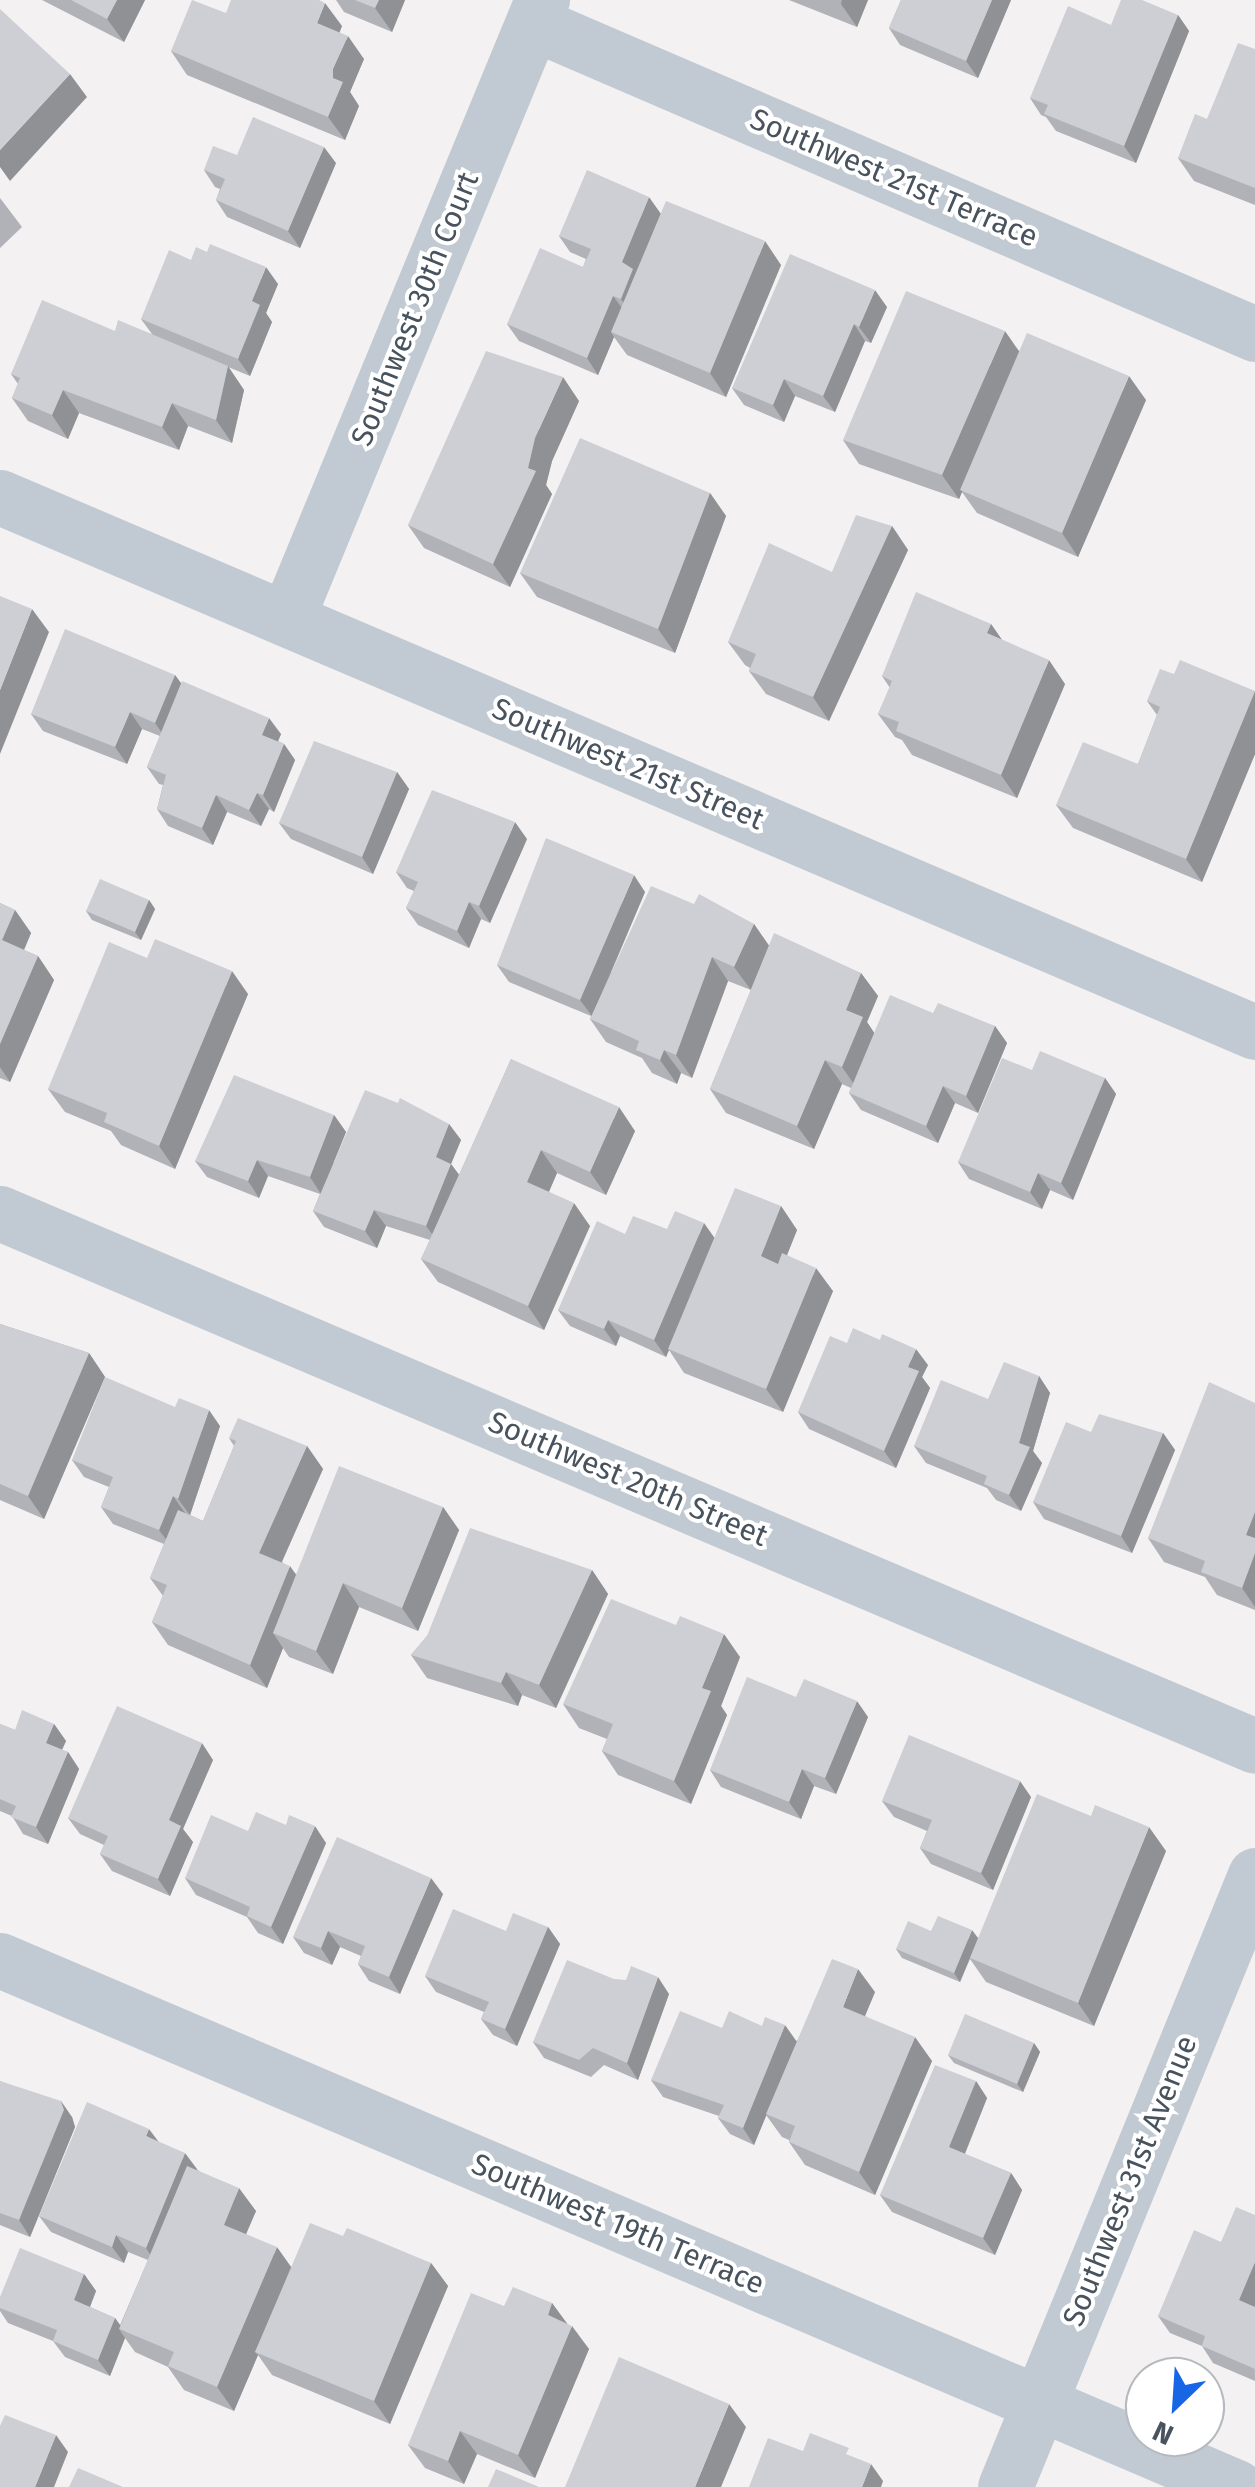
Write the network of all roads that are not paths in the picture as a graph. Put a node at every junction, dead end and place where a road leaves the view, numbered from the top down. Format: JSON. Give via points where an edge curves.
{"nodes":[{"id":1,"x":537,"y":12,"type":"edge"},
{"id":2,"x":1255,"y":334,"type":"edge"},
{"id":3,"x":0,"y":497,"type":"edge"},
{"id":4,"x":287,"y":618,"type":"junction"},
{"id":5,"x":1254,"y":1029,"type":"edge"},
{"id":6,"x":0,"y":1213,"type":"edge"},
{"id":7,"x":1255,"y":1746,"type":"edge"},
{"id":8,"x":1255,"y":1875,"type":"edge"},
{"id":9,"x":0,"y":1960,"type":"edge"},
{"id":10,"x":1040,"y":2404,"type":"junction"},
{"id":11,"x":1005,"y":2487,"type":"edge"},
{"id":12,"x":1236,"y":2487,"type":"edge"}],
"edges":[{"from":1,"to":2,"type":"street","name":"Southwest 21st Terrace"},
{"from":1,"to":4,"type":"street","name":"Southwest 30th Court"},
{"from":3,"to":4,"type":"street","name":"Southwest 21st Street"},
{"from":4,"to":5,"type":"street","name":"Southwest 21st Street"},
{"from":6,"to":7,"type":"street","name":"Southwest 20th Street"},
{"from":8,"to":10,"type":"street","name":"Southwest 31st Avenue"},
{"from":9,"to":10,"type":"street","name":"Southwest 19th Terrace"},
{"from":10,"to":11,"type":"street","name":"Southwest 31st Avenue"},
{"from":10,"to":12,"type":"street","name":"Southwest 19th Terrace"}]}
